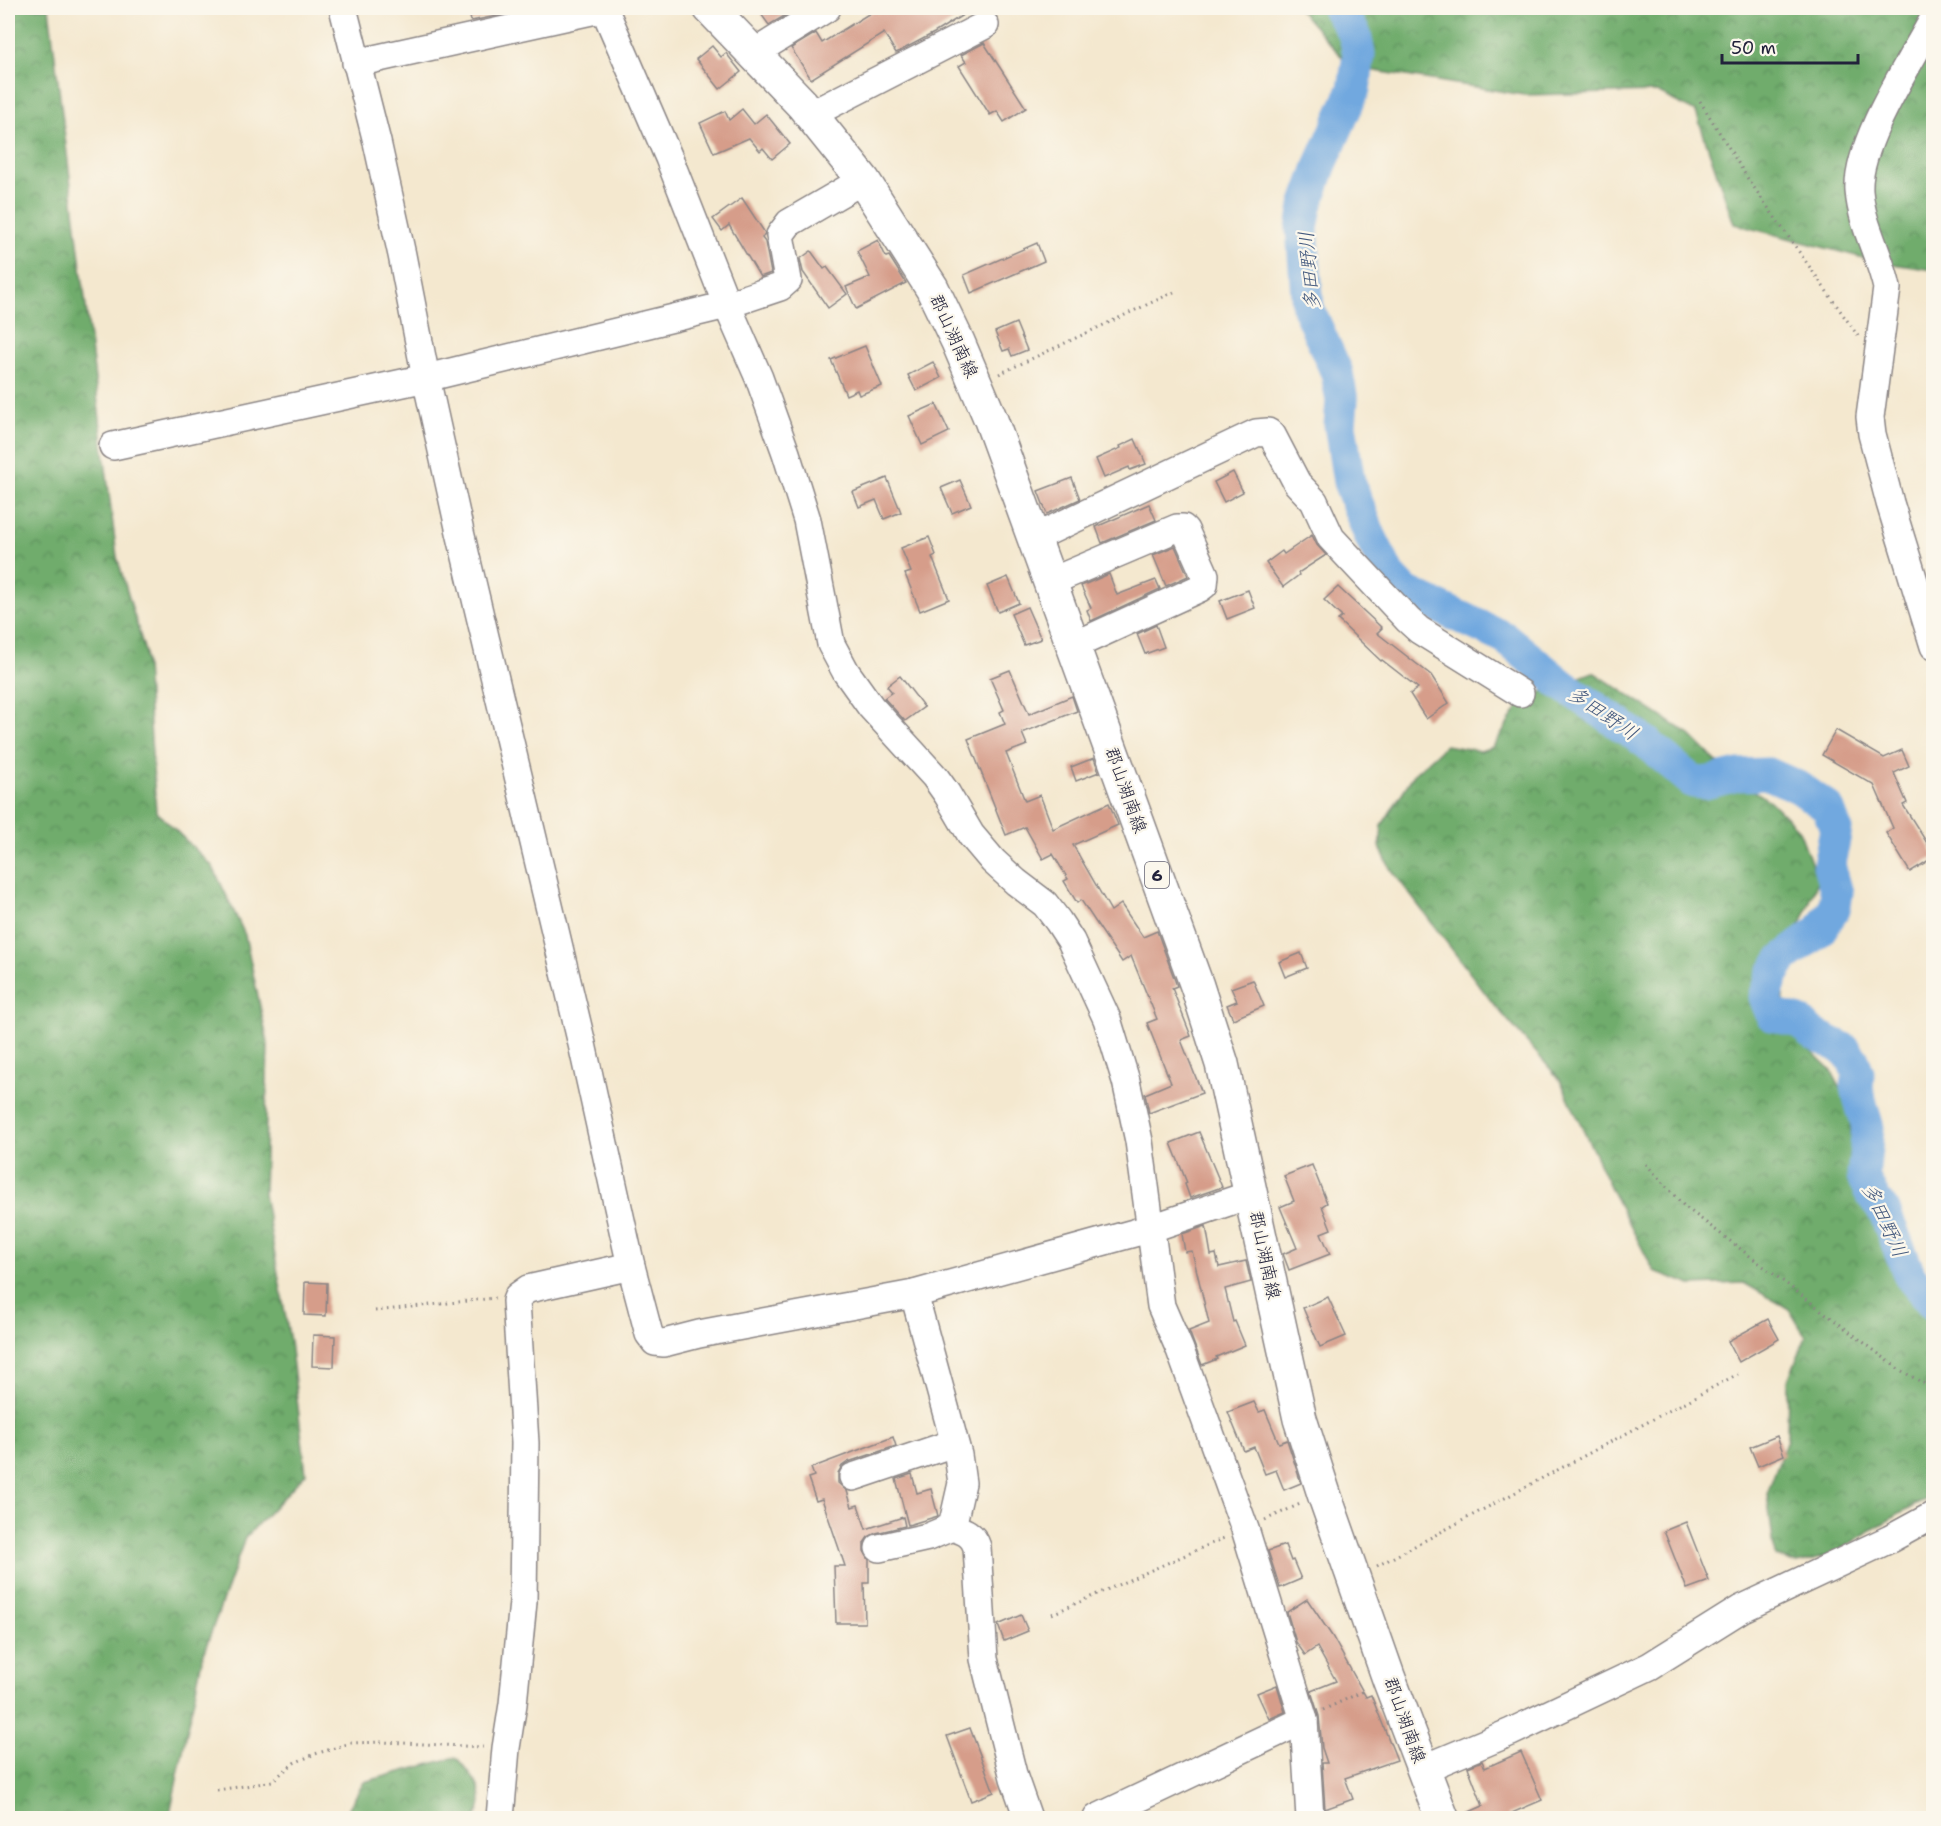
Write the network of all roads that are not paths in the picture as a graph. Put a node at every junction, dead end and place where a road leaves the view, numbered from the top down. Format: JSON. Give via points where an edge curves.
{"nodes":[{"id":1,"x":343,"y":8,"type":"edge"},
{"id":2,"x":605,"y":8,"type":"edge"},
{"id":3,"x":710,"y":8,"type":"edge"},
{"id":4,"x":827,"y":8,"type":"edge"},
{"id":5,"x":1934,"y":18,"type":"edge"},
{"id":6,"x":986,"y":25,"type":"dead end"},
{"id":7,"x":754,"y":53,"type":"junction"},
{"id":8,"x":356,"y":63,"type":"junction"},
{"id":9,"x":810,"y":115,"type":"junction"},
{"id":10,"x":863,"y":180,"type":"junction"},
{"id":11,"x":727,"y":305,"type":"junction"},
{"id":12,"x":426,"y":378,"type":"junction"},
{"id":13,"x":113,"y":446,"type":"dead end"},
{"id":14,"x":1034,"y":538,"type":"junction"},
{"id":15,"x":1050,"y":582,"type":"junction"},
{"id":16,"x":1073,"y":646,"type":"junction"},
{"id":17,"x":1934,"y":646,"type":"edge"},
{"id":18,"x":1520,"y":693,"type":"dead end"},
{"id":19,"x":1252,"y":1194,"type":"junction"},
{"id":20,"x":1152,"y":1228,"type":"junction"},
{"id":21,"x":631,"y":1266,"type":"junction"},
{"id":22,"x":914,"y":1294,"type":"junction"},
{"id":23,"x":954,"y":1443,"type":"junction"},
{"id":24,"x":852,"y":1477,"type":"dead end"},
{"id":25,"x":1934,"y":1515,"type":"edge"},
{"id":26,"x":952,"y":1527,"type":"junction"},
{"id":27,"x":879,"y":1548,"type":"dead end"},
{"id":28,"x":1304,"y":1720,"type":"junction"},
{"id":29,"x":1423,"y":1769,"type":"junction"},
{"id":30,"x":500,"y":1818,"type":"edge"},
{"id":31,"x":1028,"y":1818,"type":"edge"},
{"id":32,"x":1097,"y":1818,"type":"edge"},
{"id":33,"x":1310,"y":1818,"type":"edge"},
{"id":34,"x":1442,"y":1818,"type":"edge"}],
"edges":[{"from":1,"to":8,"type":"street"},
{"from":2,"to":8,"type":"street"},
{"from":2,"to":11,"type":"street"},
{"from":3,"to":7,"type":"main road","name":"郡山湖南線","number":"6"},
{"from":4,"to":7,"type":"street"},
{"from":5,"to":17,"type":"street","via":[[1878,120],[1859,177],[1865,223],[1887,288],[1870,417],[1872,434]]},
{"from":6,"to":9,"type":"street"},
{"from":7,"to":9,"type":"main road","name":"郡山湖南線","number":"6"},
{"from":8,"to":12,"type":"street","via":[[400,244]]},
{"from":9,"to":10,"type":"main road","name":"郡山湖南線","number":"6"},
{"from":10,"to":11,"type":"street","via":[[789,223],[782,231],[788,273],[784,284]]},
{"from":10,"to":14,"type":"main road","name":"郡山湖南線","number":"6","via":[[932,288],[976,385]]},
{"from":11,"to":12,"type":"street"},
{"from":11,"to":20,"type":"street","via":[[763,389],[807,520],[831,644],[871,706],[947,794],[971,835],[1000,868],[1045,904],[1071,941],[1107,1019],[1126,1081]]},
{"from":12,"to":13,"type":"street"},
{"from":12,"to":21,"type":"street"},
{"from":14,"to":15,"type":"main road","name":"郡山湖南線","number":"6"},
{"from":14,"to":18,"type":"street","via":[[1256,433],[1268,432],[1297,483],[1314,501],[1332,538],[1408,620]]},
{"from":15,"to":16,"type":"main road","name":"郡山湖南線","number":"6"},
{"from":15,"to":16,"type":"street","via":[[1177,528],[1185,530],[1205,575],[1200,588]]},
{"from":16,"to":19,"type":"main road","name":"郡山湖南線","number":"6","via":[[1197,986],[1222,1064]]},
{"from":19,"to":20,"type":"street"},
{"from":19,"to":29,"type":"main road","name":"郡山湖南線","number":"6","via":[[1300,1419]]},
{"from":20,"to":22,"type":"street"},
{"from":20,"to":28,"type":"street","via":[[1161,1306],[1245,1529]]},
{"from":21,"to":22,"type":"street","via":[[649,1334],[655,1342],[664,1343]]},
{"from":21,"to":30,"type":"street","via":[[528,1289],[518,1296],[525,1443],[523,1602]]},
{"from":22,"to":23,"type":"street"},
{"from":23,"to":24,"type":"street"},
{"from":23,"to":26,"type":"street","via":[[962,1483]]},
{"from":25,"to":29,"type":"street","via":[[1741,1609],[1650,1666]]},
{"from":26,"to":27,"type":"street"},
{"from":26,"to":31,"type":"street","via":[[975,1539],[984,1659]]},
{"from":28,"to":32,"type":"street"},
{"from":28,"to":33,"type":"street"},
{"from":29,"to":34,"type":"main road","name":"郡山湖南線","number":"6"}]}
